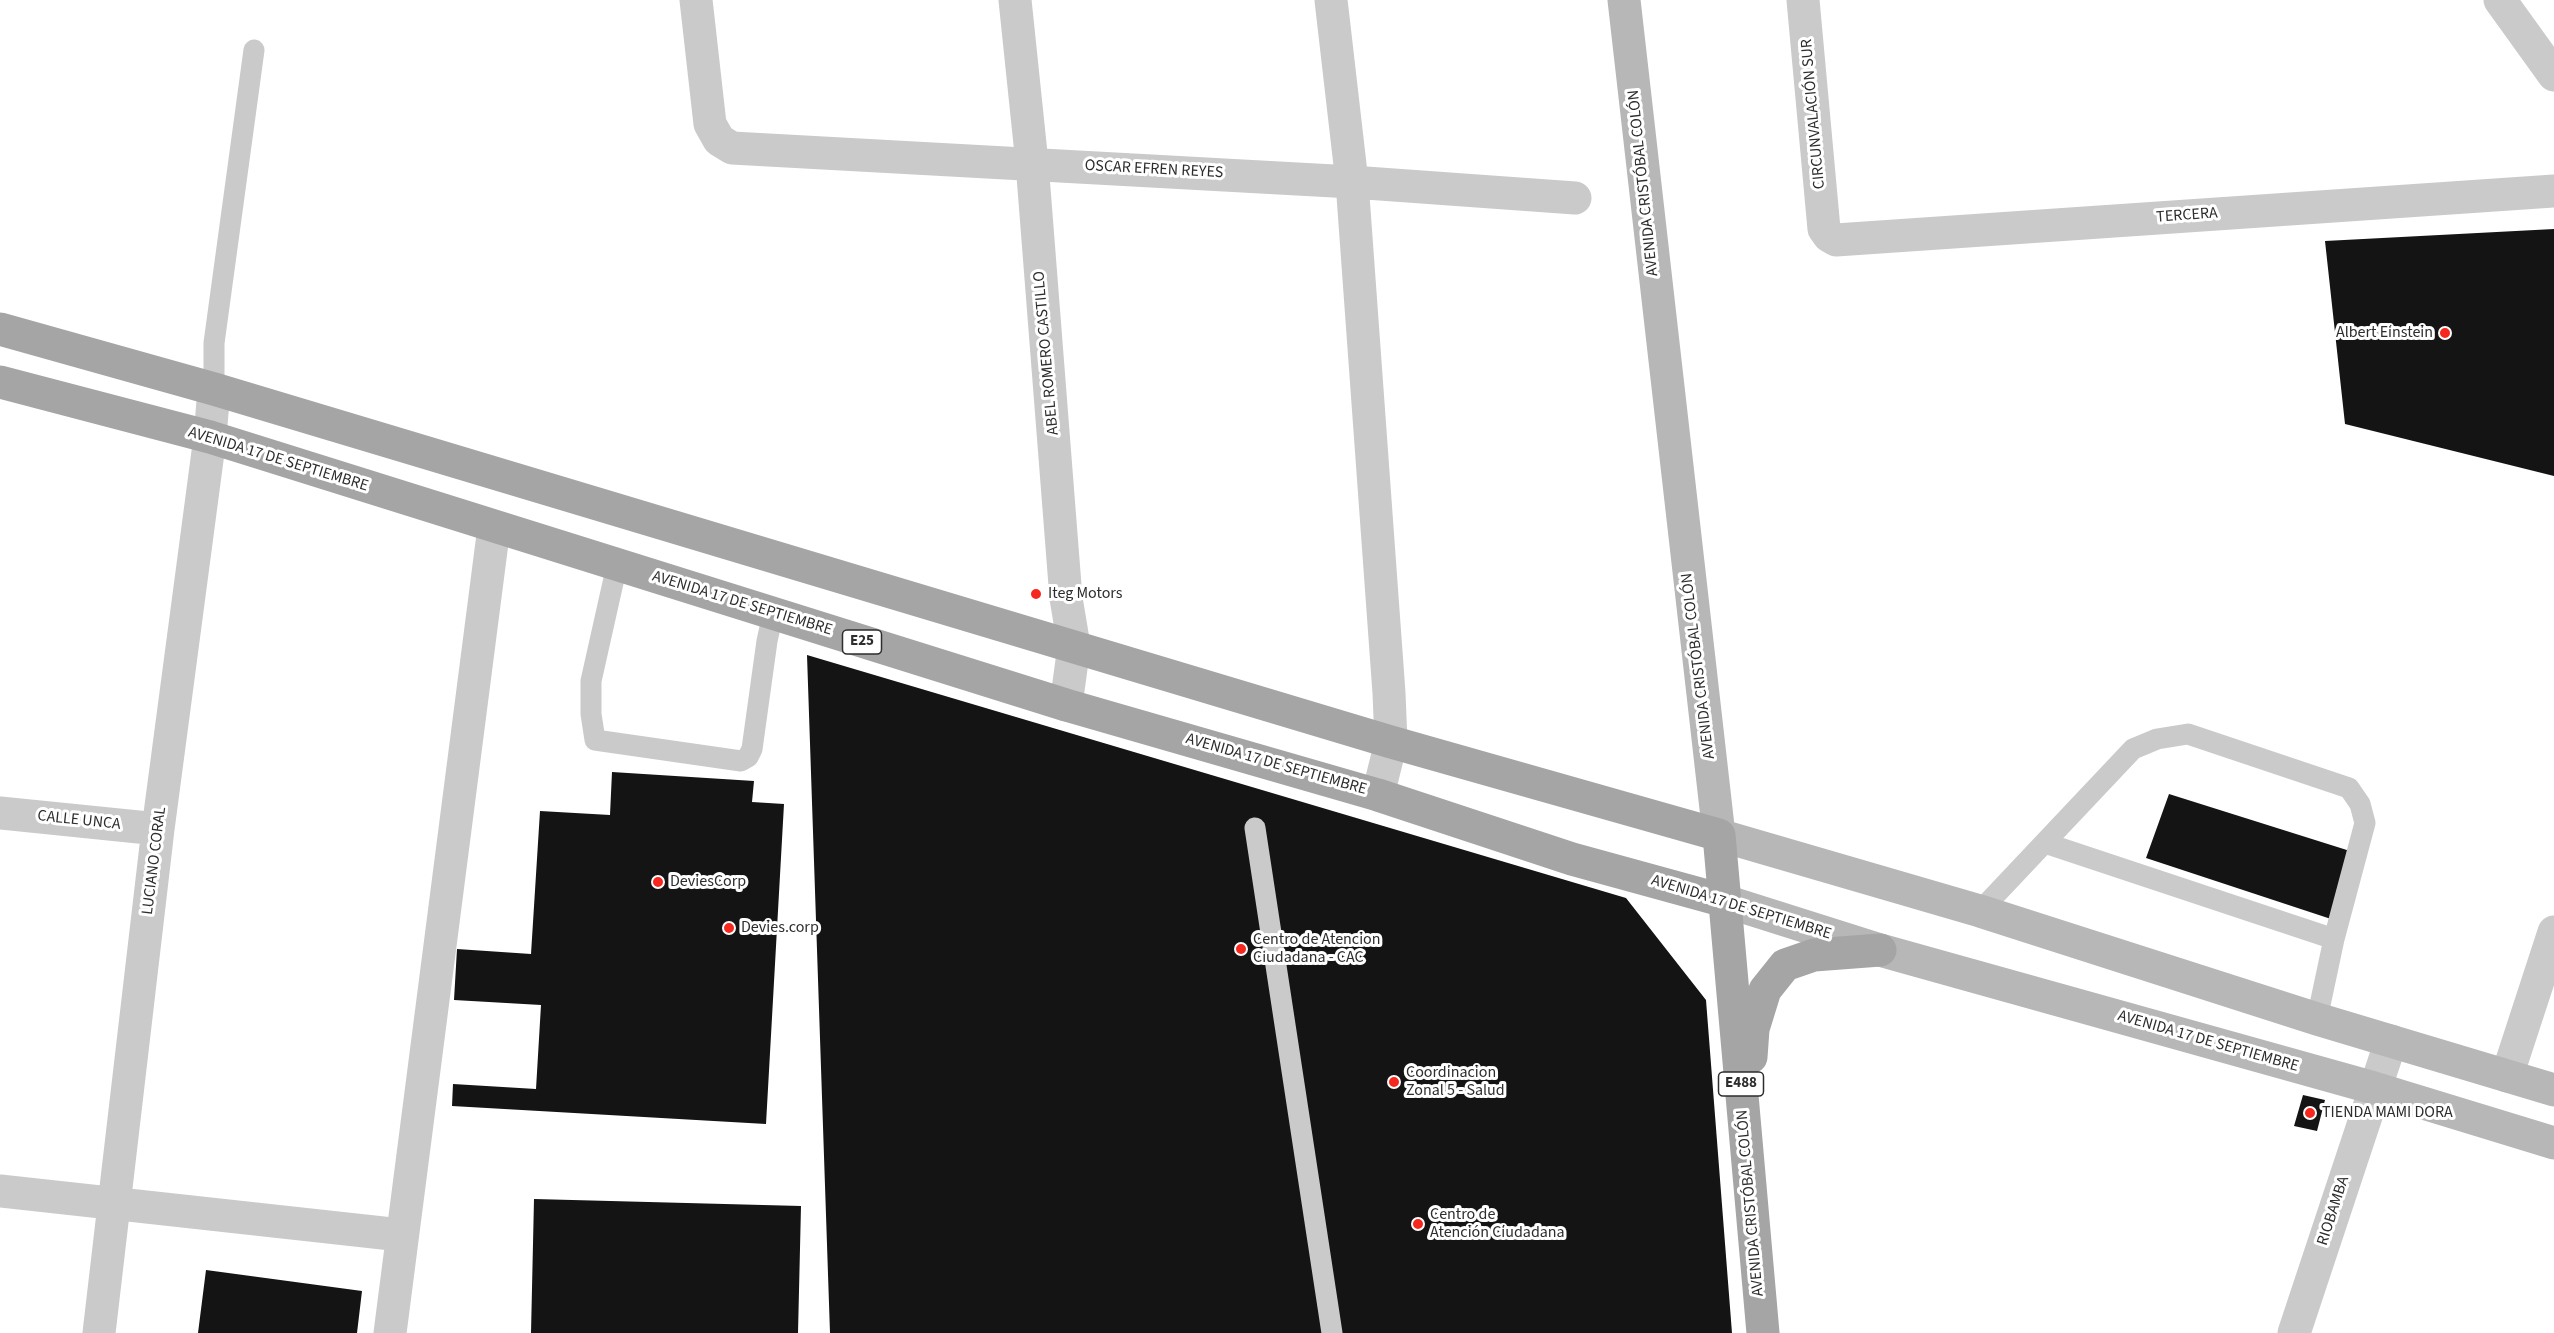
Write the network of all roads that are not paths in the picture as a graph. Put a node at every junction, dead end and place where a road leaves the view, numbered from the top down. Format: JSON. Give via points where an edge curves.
{"nodes":[{"id":1,"x":696,"y":0,"type":"edge"},
{"id":2,"x":1015,"y":0,"type":"edge"},
{"id":3,"x":1331,"y":0,"type":"edge"},
{"id":4,"x":1624,"y":0,"type":"edge"},
{"id":5,"x":1803,"y":0,"type":"edge"},
{"id":6,"x":2500,"y":0,"type":"edge"},
{"id":7,"x":254,"y":50,"type":"dead end"},
{"id":8,"x":2554,"y":75,"type":"edge"},
{"id":9,"x":1032,"y":163,"type":"junction"},
{"id":10,"x":1352,"y":182,"type":"junction"},
{"id":11,"x":2554,"y":191,"type":"edge"},
{"id":12,"x":1575,"y":198,"type":"dead end"},
{"id":13,"x":1824,"y":229,"type":"joint"},
{"id":14,"x":0,"y":329,"type":"edge"},
{"id":15,"x":0,"y":382,"type":"edge"},
{"id":16,"x":214,"y":389,"type":"junction"},
{"id":17,"x":210,"y":437,"type":"junction"},
{"id":18,"x":494,"y":527,"type":"junction"},
{"id":19,"x":617,"y":565,"type":"junction"},
{"id":20,"x":773,"y":614,"type":"junction"},
{"id":21,"x":1074,"y":646,"type":"junction"},
{"id":22,"x":1066,"y":705,"type":"junction"},
{"id":23,"x":1391,"y":742,"type":"junction"},
{"id":24,"x":1378,"y":795,"type":"junction"},
{"id":25,"x":0,"y":813,"type":"edge"},
{"id":26,"x":1255,"y":828,"type":"dead end"},
{"id":27,"x":158,"y":829,"type":"junction"},
{"id":28,"x":1719,"y":835,"type":"junction"},
{"id":29,"x":2045,"y":843,"type":"junction"},
{"id":30,"x":1725,"y":901,"type":"junction"},
{"id":31,"x":1980,"y":911,"type":"junction"},
{"id":32,"x":2554,"y":932,"type":"edge"},
{"id":33,"x":2334,"y":939,"type":"junction"},
{"id":34,"x":1880,"y":950,"type":"junction"},
{"id":35,"x":2317,"y":1019,"type":"junction"},
{"id":36,"x":2391,"y":1041,"type":"junction"},
{"id":37,"x":2507,"y":1076,"type":"junction"},
{"id":38,"x":2374,"y":1088,"type":"junction"},
{"id":39,"x":2554,"y":1090,"type":"edge"},
{"id":40,"x":1746,"y":1143,"type":"junction"},
{"id":41,"x":2554,"y":1143,"type":"edge"},
{"id":42,"x":0,"y":1191,"type":"edge"},
{"id":43,"x":114,"y":1203,"type":"junction"},
{"id":44,"x":402,"y":1234,"type":"junction"},
{"id":45,"x":99,"y":1333,"type":"edge"},
{"id":46,"x":390,"y":1333,"type":"edge"},
{"id":47,"x":1332,"y":1333,"type":"edge"},
{"id":48,"x":1763,"y":1333,"type":"edge"},
{"id":49,"x":2294,"y":1333,"type":"edge"}],
"edges":[{"from":1,"to":9,"type":"street","name":"OSCAR EFREN REYES","via":[[710,123],[718,140],[732,148]]},
{"from":2,"to":9,"type":"street","name":"ABEL ROMERO CASTILLO"},
{"from":3,"to":10,"type":"street"},
{"from":4,"to":28,"type":"main road","name":"AVENIDA CRISTÓBAL COLÓN"},
{"from":5,"to":13,"type":"street","name":"CIRCUNVALACIÓN SUR"},
{"from":6,"to":8,"type":"street"},
{"from":7,"to":16,"type":"lane","via":[[214,343]]},
{"from":9,"to":10,"type":"street","name":"OSCAR EFREN REYES"},
{"from":9,"to":21,"type":"street","name":"ABEL ROMERO CASTILLO","via":[[1066,598]]},
{"from":10,"to":12,"type":"street","name":"OSCAR EFREN REYES"},
{"from":10,"to":23,"type":"street"},
{"from":11,"to":13,"type":"street","name":"TERCERA","via":[[1836,240]]},
{"from":14,"to":16,"type":"main road"},
{"from":15,"to":17,"type":"main road","name":"AVENIDA 17 DE SEPTIEMBRE","number":"E25"},
{"from":16,"to":17,"type":"street","name":"LUCIANO CORAL"},
{"from":16,"to":21,"type":"main road"},
{"from":17,"to":18,"type":"main road","name":"AVENIDA 17 DE SEPTIEMBRE","number":"E25"},
{"from":17,"to":27,"type":"street","name":"LUCIANO CORAL"},
{"from":18,"to":19,"type":"main road","name":"AVENIDA 17 DE SEPTIEMBRE","number":"E25"},
{"from":18,"to":44,"type":"street"},
{"from":19,"to":20,"type":"main road","name":"AVENIDA 17 DE SEPTIEMBRE","number":"E25"},
{"from":19,"to":20,"type":"lane","via":[[591,681],[595,740],[741,761],[748,757]]},
{"from":20,"to":22,"type":"main road","name":"AVENIDA 17 DE SEPTIEMBRE","number":"E25"},
{"from":21,"to":22,"type":"street","name":"ABEL ROMERO CASTILLO"},
{"from":21,"to":23,"type":"main road"},
{"from":22,"to":24,"type":"main road","name":"AVENIDA 17 DE SEPTIEMBRE","number":"E25"},
{"from":23,"to":24,"type":"street"},
{"from":23,"to":28,"type":"main road"},
{"from":24,"to":30,"type":"main road","name":"AVENIDA 17 DE SEPTIEMBRE","number":"E25","via":[[1572,859]]},
{"from":25,"to":27,"type":"street","name":"CALLE UNCA"},
{"from":26,"to":47,"type":"lane"},
{"from":27,"to":43,"type":"street","name":"LUCIANO CORAL"},
{"from":28,"to":30,"type":"main road","name":"AVENIDA CRISTÓBAL COLÓN","number":"E488"},
{"from":28,"to":31,"type":"main road"},
{"from":29,"to":31,"type":"lane"},
{"from":29,"to":33,"type":"lane"},
{"from":29,"to":33,"type":"lane","via":[[2133,749],[2157,739],[2188,734],[2349,788],[2360,804],[2365,823]]},
{"from":30,"to":34,"type":"main road","name":"AVENIDA 17 DE SEPTIEMBRE","number":"E25"},
{"from":30,"to":40,"type":"main road","name":"AVENIDA CRISTÓBAL COLÓN","number":"E488"},
{"from":31,"to":35,"type":"main road"},
{"from":32,"to":37,"type":"street"},
{"from":33,"to":35,"type":"lane"},
{"from":34,"to":38,"type":"main road","name":"AVENIDA 17 DE SEPTIEMBRE","number":"E25"},
{"from":34,"to":40,"type":"main road","via":[[1814,955],[1785,965],[1765,990],[1753,1029]]},
{"from":35,"to":36,"type":"main road"},
{"from":36,"to":37,"type":"main road"},
{"from":36,"to":38,"type":"street","name":"RIOBAMBA"},
{"from":37,"to":39,"type":"main road"},
{"from":38,"to":41,"type":"main road","name":"AVENIDA 17 DE SEPTIEMBRE","number":"E25"},
{"from":38,"to":49,"type":"street","name":"RIOBAMBA"},
{"from":40,"to":48,"type":"main road","name":"AVENIDA CRISTÓBAL COLÓN","number":"E488"},
{"from":42,"to":43,"type":"street"},
{"from":43,"to":44,"type":"street"},
{"from":43,"to":45,"type":"street","name":"LUCIANO CORAL"},
{"from":44,"to":46,"type":"street"}]}
